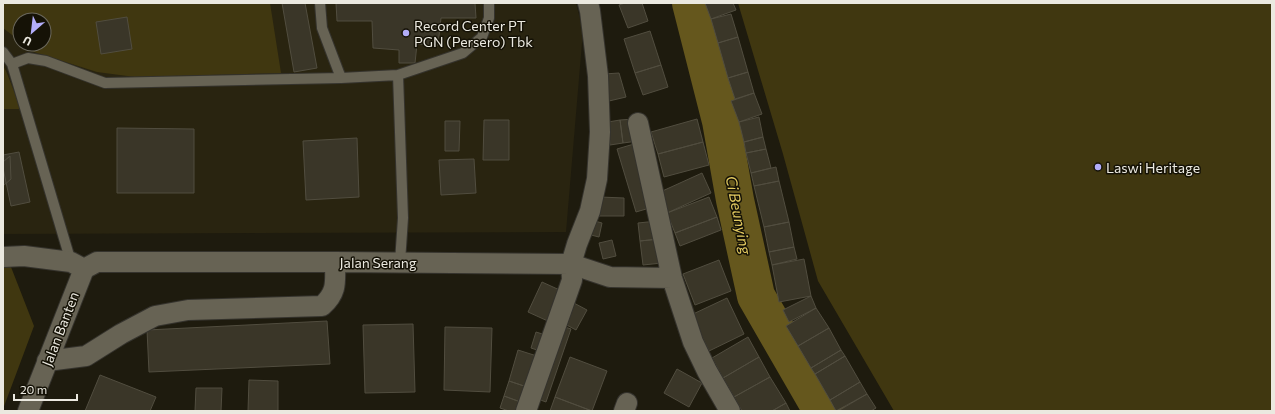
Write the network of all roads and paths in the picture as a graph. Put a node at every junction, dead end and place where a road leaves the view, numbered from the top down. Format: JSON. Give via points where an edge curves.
{"nodes":[{"id":1,"x":320,"y":3,"type":"edge"},
{"id":2,"x":489,"y":3,"type":"edge"},
{"id":3,"x":588,"y":3,"type":"edge"},
{"id":4,"x":3,"y":52,"type":"edge"},
{"id":5,"x":12,"y":64,"type":"junction"},
{"id":6,"x":398,"y":74,"type":"junction"},
{"id":7,"x":341,"y":78,"type":"junction"},
{"id":8,"x":638,"y":123,"type":"dead end"},
{"id":9,"x":3,"y":257,"type":"edge"},
{"id":10,"x":335,"y":262,"type":"junction"},
{"id":11,"x":400,"y":262,"type":"junction"},
{"id":12,"x":571,"y":264,"type":"junction"},
{"id":13,"x":78,"y":265,"type":"junction"},
{"id":14,"x":672,"y":278,"type":"junction"},
{"id":15,"x":47,"y":361,"type":"junction"},
{"id":16,"x":28,"y":411,"type":"edge"},
{"id":17,"x":526,"y":411,"type":"edge"},
{"id":18,"x":730,"y":411,"type":"edge"}],
"edges":[{"from":1,"to":7,"type":"lane","via":[[322,28]]},
{"from":2,"to":6,"type":"lane","via":[[489,18],[482,37],[463,53]]},
{"from":3,"to":12,"type":"street","via":[[598,76],[600,132],[597,179],[590,211]]},
{"from":4,"to":5,"type":"lane"},
{"from":5,"to":7,"type":"lane","via":[[28,58],[105,83]]},
{"from":5,"to":13,"type":"lane"},
{"from":6,"to":7,"type":"lane"},
{"from":6,"to":11,"type":"lane","via":[[403,218]]},
{"from":8,"to":14,"type":"street"},
{"from":9,"to":13,"type":"street","via":[[24,256]]},
{"from":10,"to":11,"type":"street","name":"Jalan Serang"},
{"from":10,"to":13,"type":"street","name":"Jalan Serang","via":[[97,262]]},
{"from":10,"to":15,"type":"street","via":[[335,283],[331,298],[322,306],[188,310],[155,316],[86,356]]},
{"from":11,"to":12,"type":"street","name":"Jalan Serang"},
{"from":12,"to":14,"type":"street","name":"Jalan Serang","via":[[610,277]]},
{"from":12,"to":17,"type":"street","via":[[572,280]]},
{"from":13,"to":15,"type":"street","name":"Jalan Banten"},
{"from":14,"to":18,"type":"street","via":[[693,342]]},
{"from":15,"to":16,"type":"street","name":"Jalan Banten"}]}
